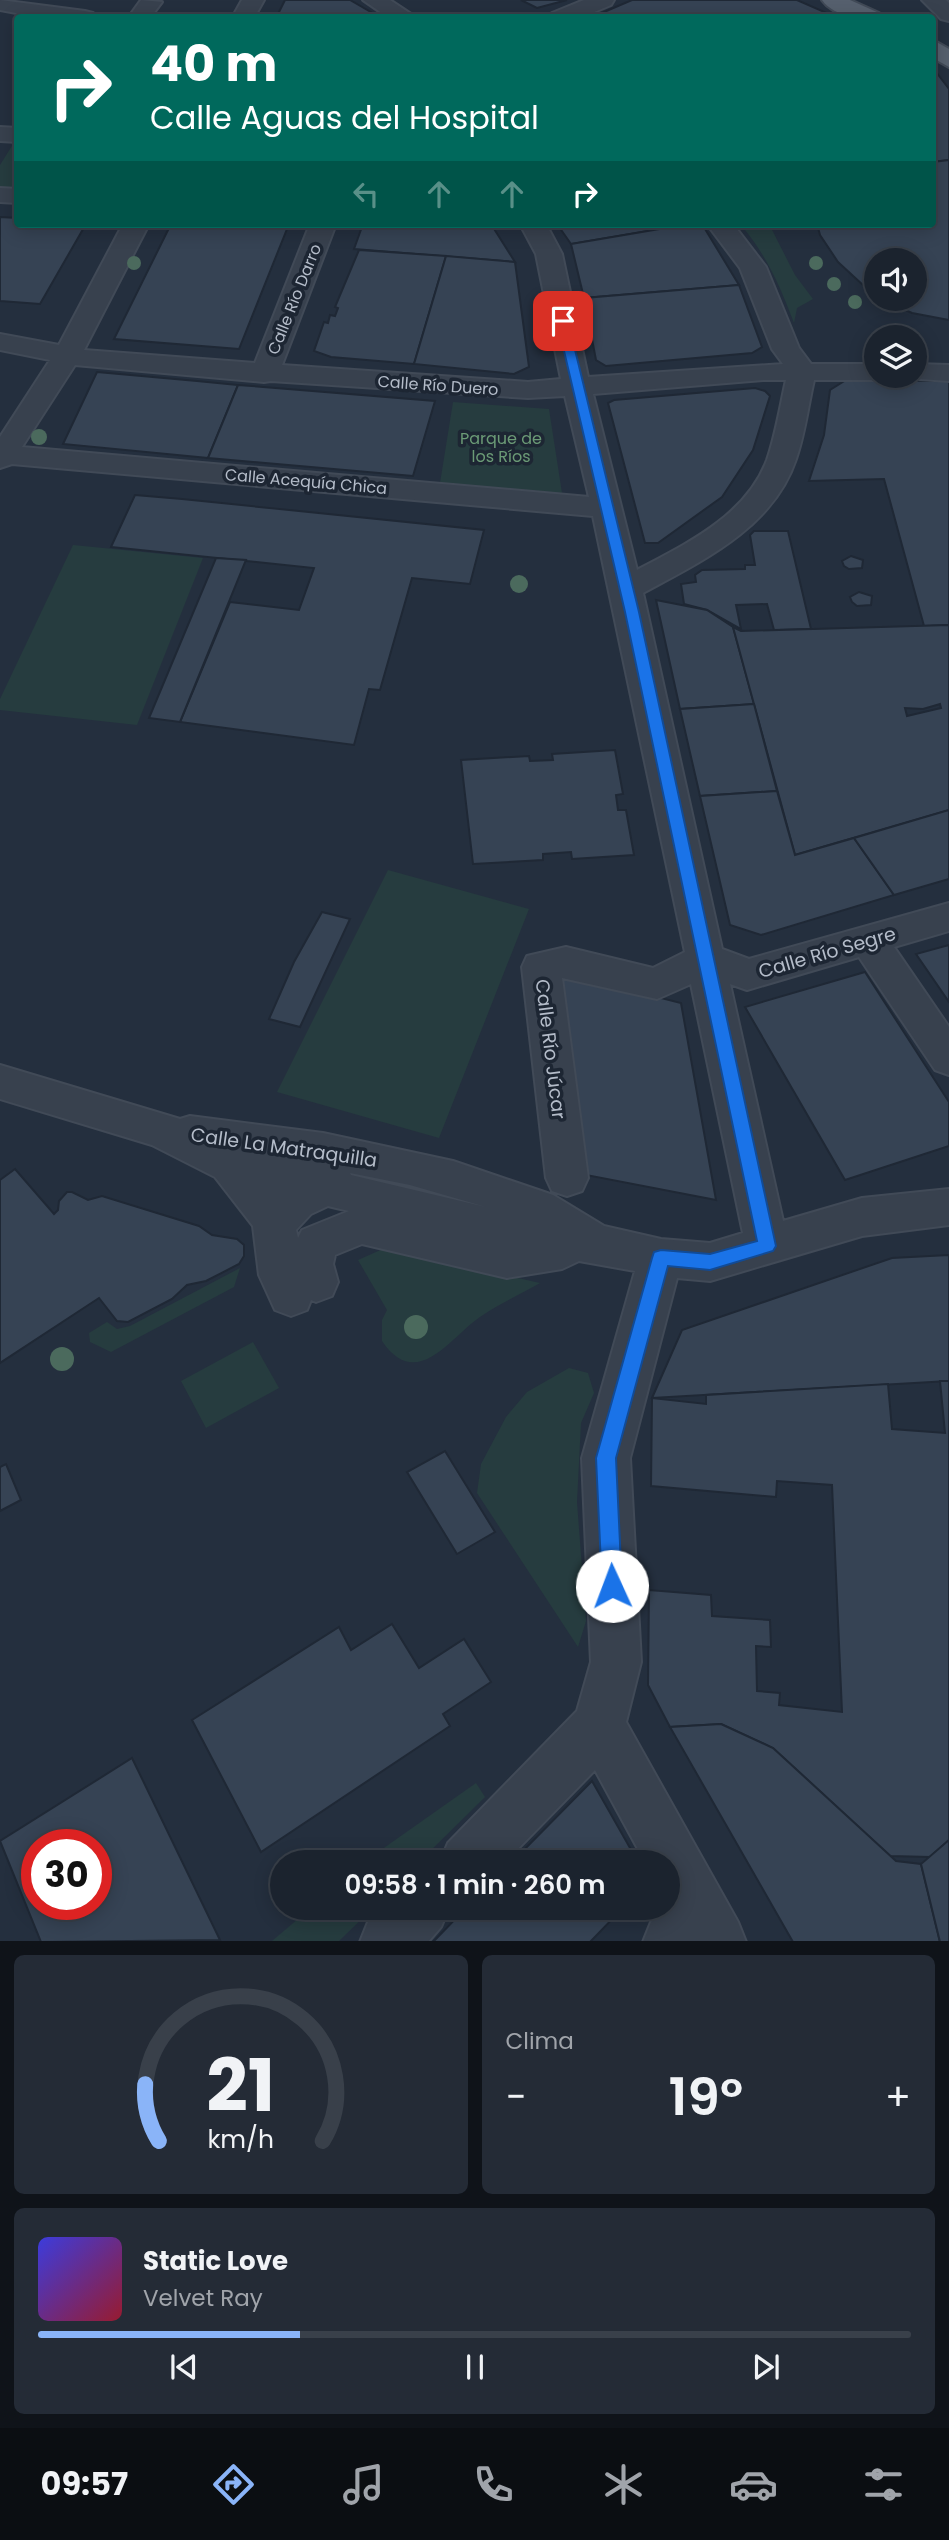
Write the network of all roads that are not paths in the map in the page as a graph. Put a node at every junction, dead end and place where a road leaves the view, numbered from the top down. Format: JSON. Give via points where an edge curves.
{"nodes":[{"id":1,"x":374,"y":0,"type":"edge"},
{"id":2,"x":603,"y":0,"type":"edge"},
{"id":3,"x":833,"y":0,"type":"edge"},
{"id":4,"x":933,"y":0,"type":"edge"},
{"id":5,"x":3,"y":8,"type":"edge"},
{"id":6,"x":865,"y":12,"type":"edge"},
{"id":7,"x":52,"y":14,"type":"edge"},
{"id":8,"x":399,"y":14,"type":"edge"},
{"id":9,"x":570,"y":14,"type":"edge"},
{"id":10,"x":949,"y":14,"type":"edge"},
{"id":11,"x":134,"y":228,"type":"edge"},
{"id":12,"x":321,"y":228,"type":"edge"},
{"id":13,"x":535,"y":228,"type":"edge"},
{"id":14,"x":723,"y":228,"type":"edge"},
{"id":15,"x":0,"y":342,"type":"edge"},
{"id":16,"x":68,"y":354,"type":"junction"},
{"id":17,"x":802,"y":371,"type":"junction"},
{"id":18,"x":864,"y":372,"type":"edge"},
{"id":19,"x":927,"y":372,"type":"edge"},
{"id":20,"x":949,"y":373,"type":"edge"},
{"id":21,"x":264,"y":374,"type":"junction"},
{"id":22,"x":576,"y":388,"type":"junction"},
{"id":23,"x":2,"y":457,"type":"edge"},
{"id":24,"x":608,"y":508,"type":"junction"},
{"id":25,"x":626,"y":589,"type":"junction"},
{"id":26,"x":949,"y":917,"type":"edge"},
{"id":27,"x":868,"y":940,"type":"junction"},
{"id":28,"x":706,"y":958,"type":"junction"},
{"id":29,"x":949,"y":1059,"type":"edge"},
{"id":30,"x":0,"y":1082,"type":"edge"},
{"id":31,"x":163,"y":1131,"type":"junction"},
{"id":32,"x":230,"y":1164,"type":"junction"},
{"id":33,"x":441,"y":1175,"type":"junction"},
{"id":34,"x":567,"y":1178,"type":"dead end"},
{"id":35,"x":323,"y":1187,"type":"junction"},
{"id":36,"x":949,"y":1207,"type":"edge"},
{"id":37,"x":274,"y":1224,"type":"junction"},
{"id":38,"x":599,"y":1244,"type":"junction"},
{"id":39,"x":767,"y":1246,"type":"junction"},
{"id":40,"x":661,"y":1258,"type":"junction"},
{"id":41,"x":599,"y":1725,"type":"junction"},
{"id":42,"x":479,"y":1850,"type":"edge"},
{"id":43,"x":410,"y":1920,"type":"edge"},
{"id":44,"x":696,"y":1931,"type":"edge"},
{"id":45,"x":388,"y":1941,"type":"edge"}],
"edges":[{"from":1,"to":8,"type":"street"},
{"from":2,"to":9,"type":"street"},
{"from":3,"to":6,"type":"main road"},
{"from":4,"to":10,"type":"street"},
{"from":5,"to":7,"type":"street"},
{"from":11,"to":16,"type":"street"},
{"from":12,"to":21,"type":"street","name":"Calle Río Darro"},
{"from":13,"to":22,"type":"street","via":[[550,254]]},
{"from":14,"to":17,"type":"street","via":[[752,267],[786,349]]},
{"from":15,"to":16,"type":"street","name":"Calle Río Duero"},
{"from":16,"to":21,"type":"street","name":"Calle Río Duero"},
{"from":16,"to":23,"type":"street"},
{"from":17,"to":18,"type":"street","name":"Calle Río Duero"},
{"from":17,"to":22,"type":"street","name":"Calle Río Duero"},
{"from":17,"to":25,"type":"street","via":[[780,463],[755,507],[709,542]]},
{"from":19,"to":20,"type":"street"},
{"from":21,"to":22,"type":"street","name":"Calle Río Duero","via":[[528,390]]},
{"from":22,"to":24,"type":"street"},
{"from":23,"to":24,"type":"street","name":"Calle Acequía Chica"},
{"from":24,"to":25,"type":"street"},
{"from":25,"to":28,"type":"street"},
{"from":26,"to":27,"type":"street","name":"Calle Río Segre"},
{"from":27,"to":28,"type":"street","name":"Calle Río Segre","via":[[747,975]]},
{"from":27,"to":29,"type":"street"},
{"from":28,"to":34,"type":"street","name":"Calle Río Júcar","via":[[657,984],[566,962],[541,967]]},
{"from":28,"to":39,"type":"street"},
{"from":30,"to":31,"type":"street","name":"Calle La Matraquilla"},
{"from":31,"to":32,"type":"street","name":"Calle La Matraquilla"},
{"from":31,"to":33,"type":"street","name":"Calle La Matraquilla","via":[[338,1152]]},
{"from":32,"to":35,"type":"street","name":"Calle La Matraquilla"},
{"from":32,"to":37,"type":"street"},
{"from":33,"to":35,"type":"street","via":[[345,1178]]},
{"from":33,"to":38,"type":"street","name":"Calle La Matraquilla","via":[[540,1209]]},
{"from":35,"to":37,"type":"street","via":[[296,1201]]},
{"from":35,"to":38,"type":"street","name":"Calle La Matraquilla","via":[[533,1237]]},
{"from":36,"to":39,"type":"street","name":"Calle La Matraquilla","via":[[862,1217]]},
{"from":37,"to":38,"type":"street","via":[[281,1275],[304,1289],[317,1243],[360,1225],[507,1259]]},
{"from":38,"to":40,"type":"street","name":"Calle La Matraquilla"},
{"from":39,"to":40,"type":"street","name":"Calle La Matraquilla","via":[[710,1262]]},
{"from":40,"to":41,"type":"street","via":[[606,1458],[616,1662]]},
{"from":41,"to":42,"type":"street"},
{"from":41,"to":44,"type":"street"},
{"from":43,"to":45,"type":"street"}]}
